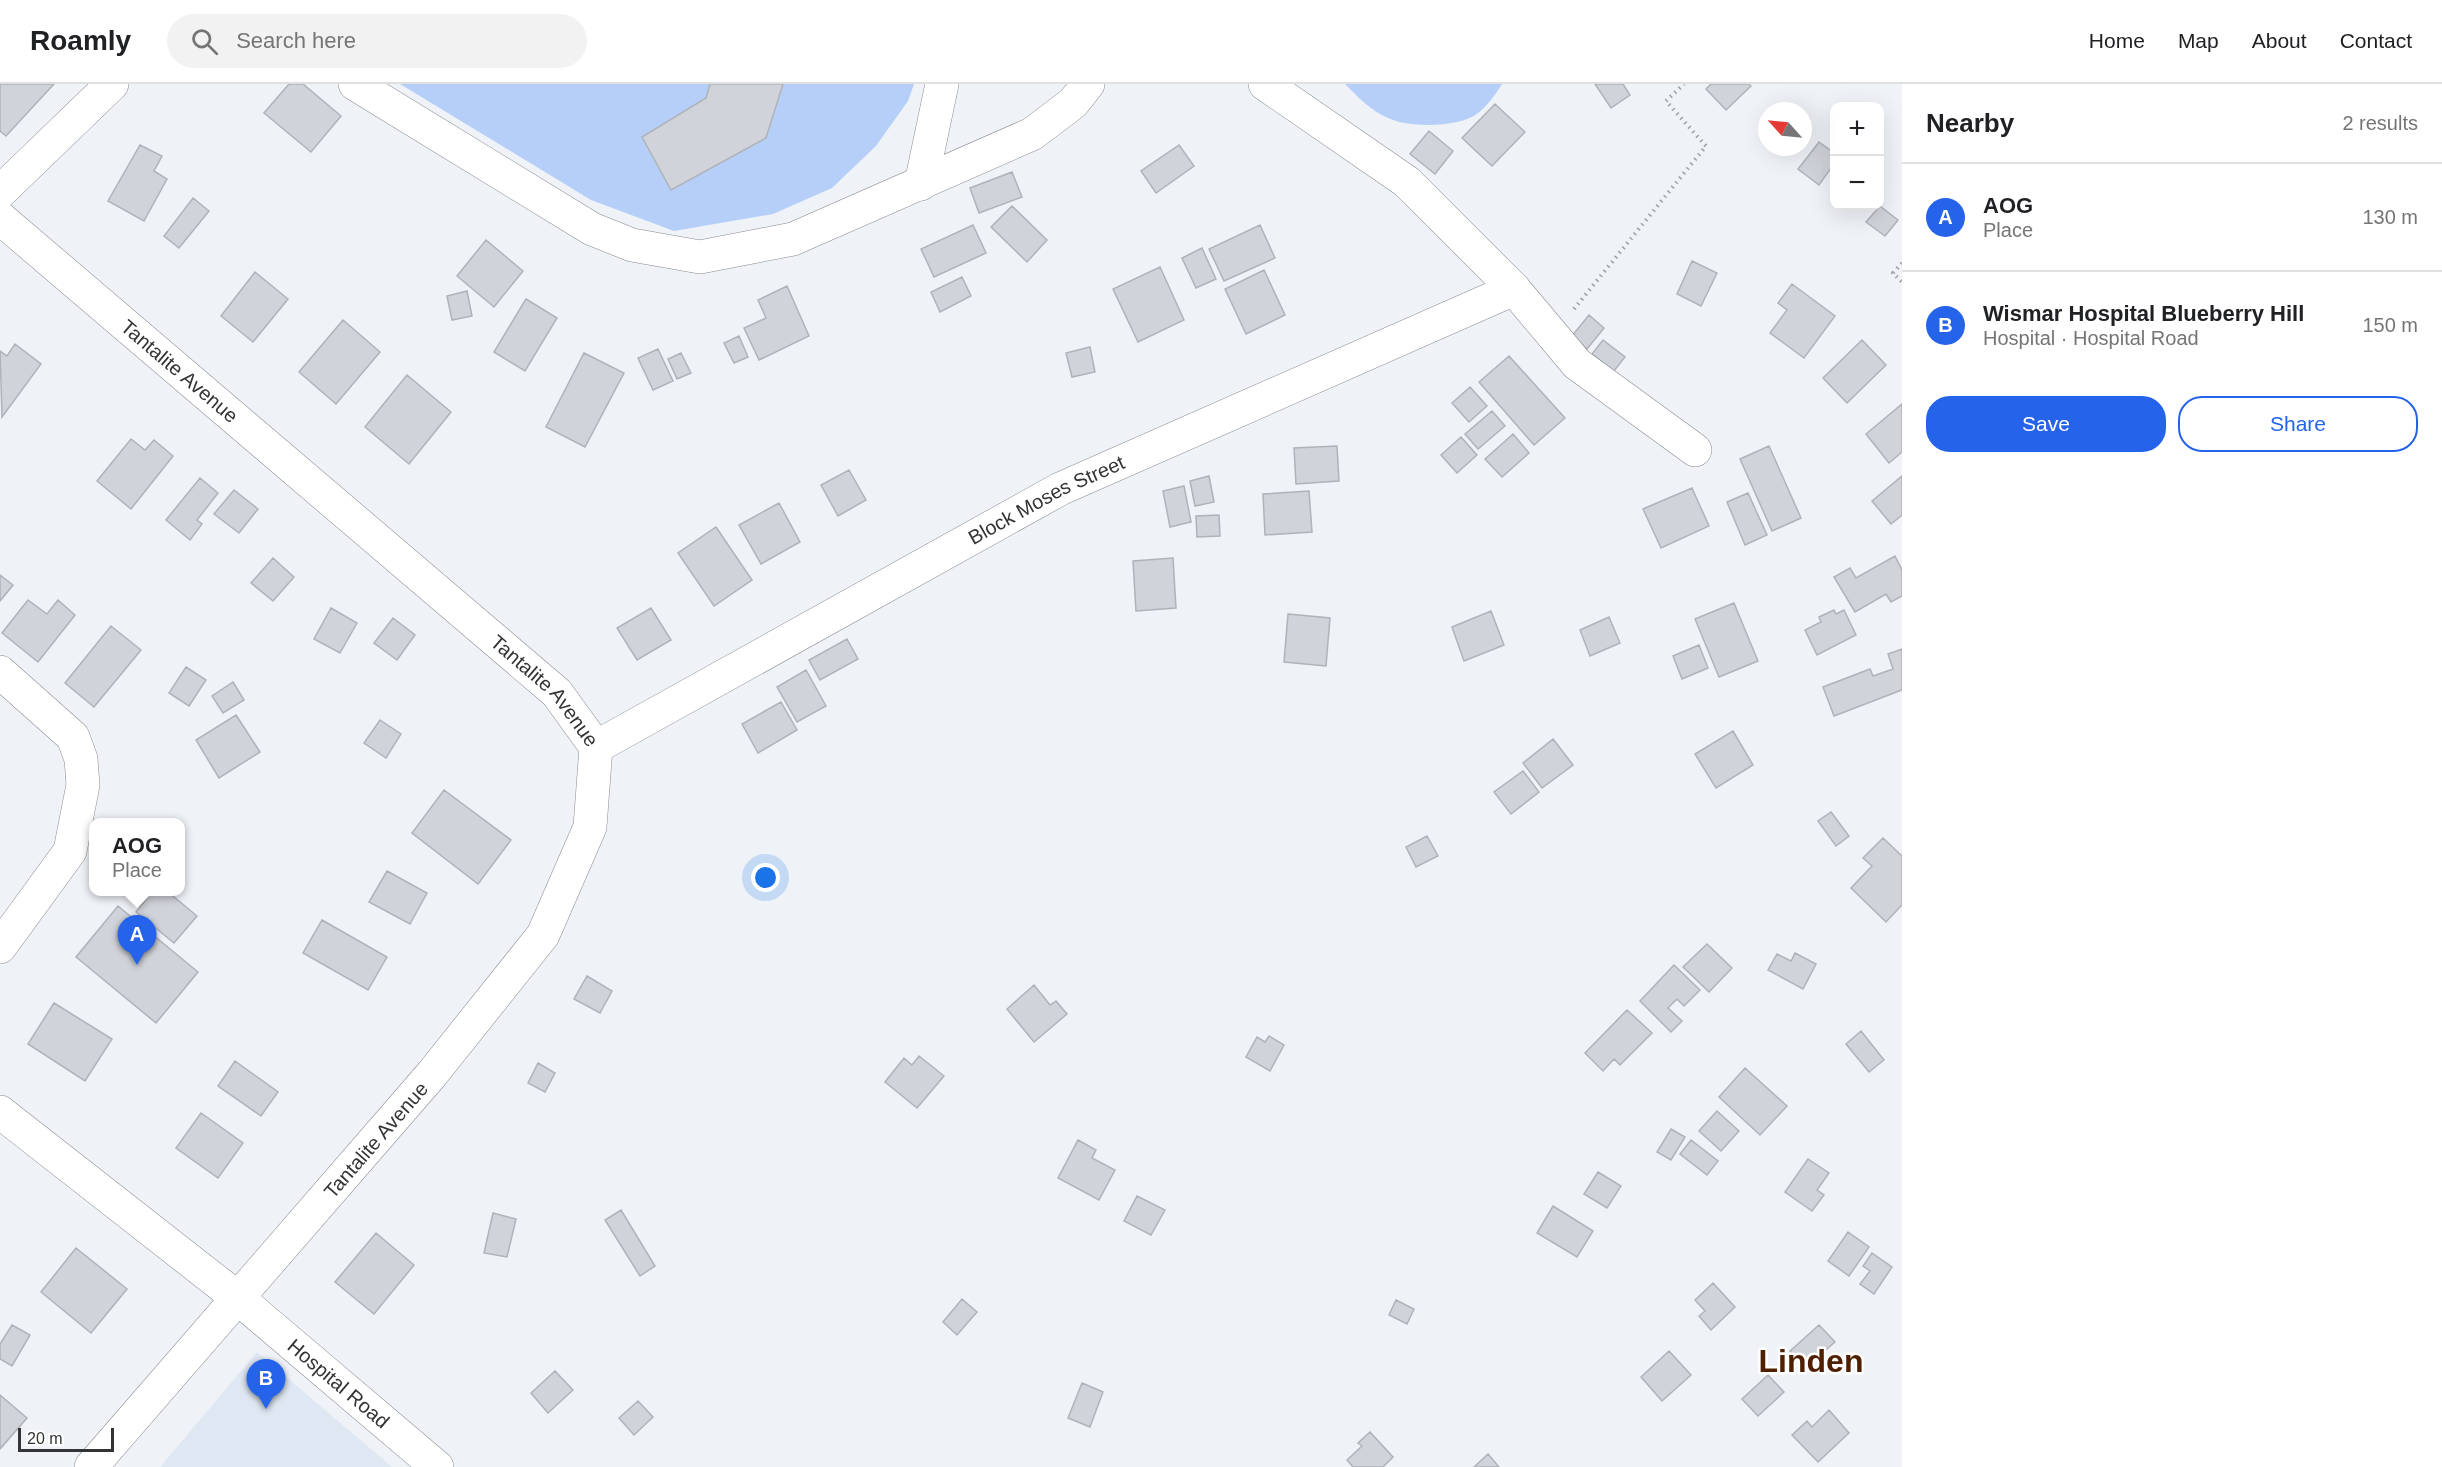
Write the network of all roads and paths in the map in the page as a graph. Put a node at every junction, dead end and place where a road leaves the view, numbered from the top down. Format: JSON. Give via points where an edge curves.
{"nodes":[{"id":1,"x":112,"y":84,"type":"edge"},
{"id":2,"x":356,"y":84,"type":"edge"},
{"id":3,"x":942,"y":84,"type":"edge"},
{"id":4,"x":1088,"y":84,"type":"edge"},
{"id":5,"x":1265,"y":84,"type":"edge"},
{"id":6,"x":1684,"y":84,"type":"edge"},
{"id":7,"x":921,"y":183,"type":"junction"},
{"id":8,"x":0,"y":192,"type":"edge"},
{"id":9,"x":0,"y":218,"type":"edge"},
{"id":10,"x":1902,"y":263,"type":"edge"},
{"id":11,"x":1902,"y":282,"type":"edge"},
{"id":12,"x":1514,"y":289,"type":"junction"},
{"id":13,"x":1553,"y":335,"type":"junction"},
{"id":14,"x":1695,"y":450,"type":"dead end"},
{"id":15,"x":0,"y":672,"type":"edge"},
{"id":16,"x":597,"y":747,"type":"junction"},
{"id":17,"x":0,"y":947,"type":"edge"},
{"id":18,"x":0,"y":1112,"type":"edge"},
{"id":19,"x":238,"y":1299,"type":"junction"},
{"id":20,"x":91,"y":1467,"type":"edge"},
{"id":21,"x":437,"y":1467,"type":"edge"}],
"edges":[{"from":1,"to":8,"type":"street"},
{"from":2,"to":7,"type":"street","via":[[592,229],[632,245],[700,256],[793,239]]},
{"from":3,"to":7,"type":"street"},
{"from":4,"to":7,"type":"street","via":[[1073,103],[1032,134]]},
{"from":5,"to":12,"type":"street","via":[[1407,182]]},
{"from":6,"to":13,"type":"path","via":[[1666,101],[1706,146]]},
{"from":9,"to":16,"type":"street","name":"Tantalite Avenue","via":[[557,693]]},
{"from":10,"to":11,"type":"path","via":[[1893,273]]},
{"from":12,"to":13,"type":"street"},
{"from":12,"to":16,"type":"street","name":"Block Moses Street","via":[[1060,489]]},
{"from":13,"to":14,"type":"street","via":[[1577,364]]},
{"from":15,"to":17,"type":"street","via":[[73,737],[81,759],[83,785],[70,851]]},
{"from":16,"to":19,"type":"street","name":"Tantalite Avenue","via":[[590,827],[543,935],[432,1074]]},
{"from":18,"to":19,"type":"street","name":"Hospital Road"},
{"from":19,"to":20,"type":"street","name":"Tantalite Avenue"},
{"from":19,"to":21,"type":"street","name":"Hospital Road"}]}
